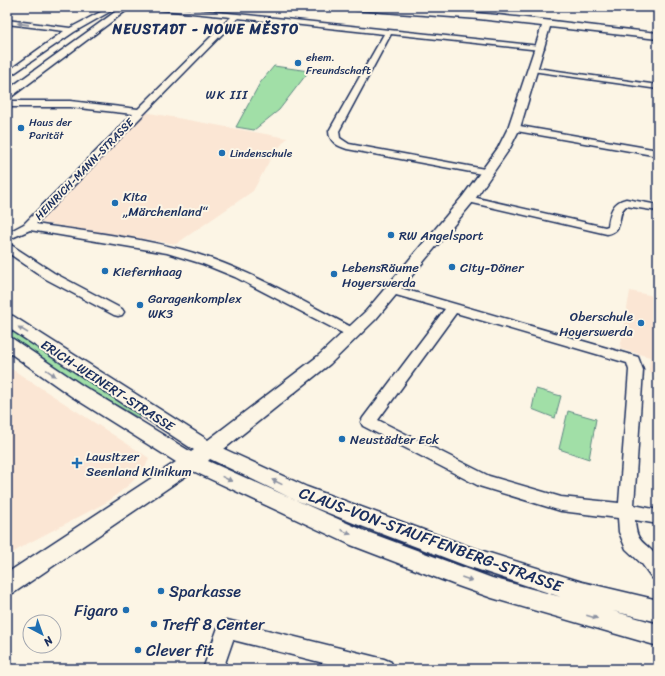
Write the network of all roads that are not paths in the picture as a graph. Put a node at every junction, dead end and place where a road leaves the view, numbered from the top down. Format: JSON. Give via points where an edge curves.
{"nodes":[{"id":1,"x":116,"y":7,"type":"edge"},
{"id":2,"x":127,"y":7,"type":"edge"},
{"id":3,"x":153,"y":7,"type":"edge"},
{"id":4,"x":356,"y":7,"type":"edge"},
{"id":5,"x":386,"y":7,"type":"edge"},
{"id":6,"x":482,"y":12,"type":"edge"},
{"id":7,"x":236,"y":16,"type":"junction"},
{"id":8,"x":7,"y":22,"type":"edge"},
{"id":9,"x":547,"y":23,"type":"junction"},
{"id":10,"x":71,"y":30,"type":"junction"},
{"id":11,"x":389,"y":32,"type":"junction"},
{"id":12,"x":658,"y":36,"type":"edge"},
{"id":13,"x":540,"y":48,"type":"junction"},
{"id":14,"x":532,"y":69,"type":"junction"},
{"id":15,"x":11,"y":70,"type":"edge"},
{"id":16,"x":7,"y":76,"type":"edge"},
{"id":17,"x":658,"y":86,"type":"edge"},
{"id":18,"x":7,"y":88,"type":"edge"},
{"id":19,"x":7,"y":95,"type":"edge"},
{"id":20,"x":7,"y":104,"type":"edge"},
{"id":21,"x":140,"y":112,"type":"junction"},
{"id":22,"x":514,"y":128,"type":"junction"},
{"id":23,"x":658,"y":153,"type":"edge"},
{"id":24,"x":487,"y":172,"type":"junction"},
{"id":25,"x":468,"y":199,"type":"junction"},
{"id":26,"x":658,"y":208,"type":"edge"},
{"id":27,"x":28,"y":226,"type":"junction"},
{"id":28,"x":7,"y":237,"type":"edge"},
{"id":29,"x":7,"y":247,"type":"edge"},
{"id":30,"x":393,"y":290,"type":"junction"},
{"id":31,"x":453,"y":308,"type":"junction"},
{"id":32,"x":118,"y":312,"type":"dead end"},
{"id":33,"x":7,"y":320,"type":"edge"},
{"id":34,"x":352,"y":333,"type":"junction"},
{"id":35,"x":7,"y":343,"type":"edge"},
{"id":36,"x":209,"y":450,"type":"junction"},
{"id":37,"x":192,"y":462,"type":"junction"},
{"id":38,"x":626,"y":511,"type":"junction"},
{"id":39,"x":658,"y":517,"type":"edge"},
{"id":40,"x":658,"y":572,"type":"edge"},
{"id":41,"x":7,"y":585,"type":"edge"},
{"id":42,"x":658,"y":611,"type":"edge"},
{"id":43,"x":658,"y":635,"type":"edge"},
{"id":44,"x":213,"y":669,"type":"edge"},
{"id":45,"x":384,"y":669,"type":"edge"}],
"edges":[{"from":1,"to":10,"type":"street"},
{"from":1,"to":18,"type":"street"},
{"from":2,"to":19,"type":"street"},
{"from":3,"to":7,"type":"street"},
{"from":4,"to":6,"type":"street"},
{"from":5,"to":6,"type":"street","via":[[461,13]]},
{"from":6,"to":9,"type":"street"},
{"from":7,"to":11,"type":"street"},
{"from":7,"to":21,"type":"street","name":"HEINRICH-MANN-STRASSE"},
{"from":10,"to":8,"type":"street","one_way":true},
{"from":9,"to":12,"type":"street"},
{"from":9,"to":13,"type":"street"},
{"from":10,"to":15,"type":"street"},
{"from":11,"to":13,"type":"street"},
{"from":11,"to":24,"type":"street","via":[[334,131],[334,138],[346,146]]},
{"from":13,"to":14,"type":"street"},
{"from":14,"to":17,"type":"street"},
{"from":14,"to":22,"type":"street"},
{"from":15,"to":16,"type":"street"},
{"from":20,"to":21,"type":"street","via":[[70,104]]},
{"from":21,"to":27,"type":"street","name":"HEINRICH-MANN-STRASSE"},
{"from":22,"to":23,"type":"street"},
{"from":22,"to":24,"type":"street"},
{"from":24,"to":25,"type":"street"},
{"from":25,"to":26,"type":"street","via":[[600,230],[613,227],[618,207],[622,203]]},
{"from":25,"to":30,"type":"street"},
{"from":27,"to":28,"type":"street","name":"HEINRICH-MANN-STRASSE"},
{"from":27,"to":34,"type":"street","name":"HEINRICH-MANN-STRASSE","via":[[138,244],[207,260]]},
{"from":29,"to":32,"type":"street","via":[[50,276]]},
{"from":30,"to":31,"type":"street"},
{"from":30,"to":34,"type":"street"},
{"from":31,"to":38,"type":"street","via":[[633,360],[636,370]]},
{"from":31,"to":38,"type":"street","via":[[368,422],[485,482],[561,504]]},
{"from":36,"to":33,"type":"street","name":"ERICH-WEINERT-STRASSE","one_way":true},
{"from":34,"to":36,"type":"street","via":[[324,360]]},
{"from":35,"to":37,"type":"street","name":"ERICH-WEINERT-STRASSE","one_way":true,"via":[[77,391]]},
{"from":36,"to":37,"type":"street"},
{"from":42,"to":36,"type":"street","name":"CLAUS-VON-STAUFFENBERG-STRASSE","one_way":true,"via":[[582,593],[467,556],[300,493]]},
{"from":37,"to":41,"type":"street"},
{"from":37,"to":43,"type":"street","name":"CLAUS-VON-STAUFFENBERG-STRASSE","one_way":true,"via":[[358,538],[458,576]]},
{"from":38,"to":39,"type":"street"},
{"from":38,"to":40,"type":"street","via":[[627,532],[632,544],[648,558]]},
{"from":44,"to":45,"type":"street","via":[[226,629]]}]}
